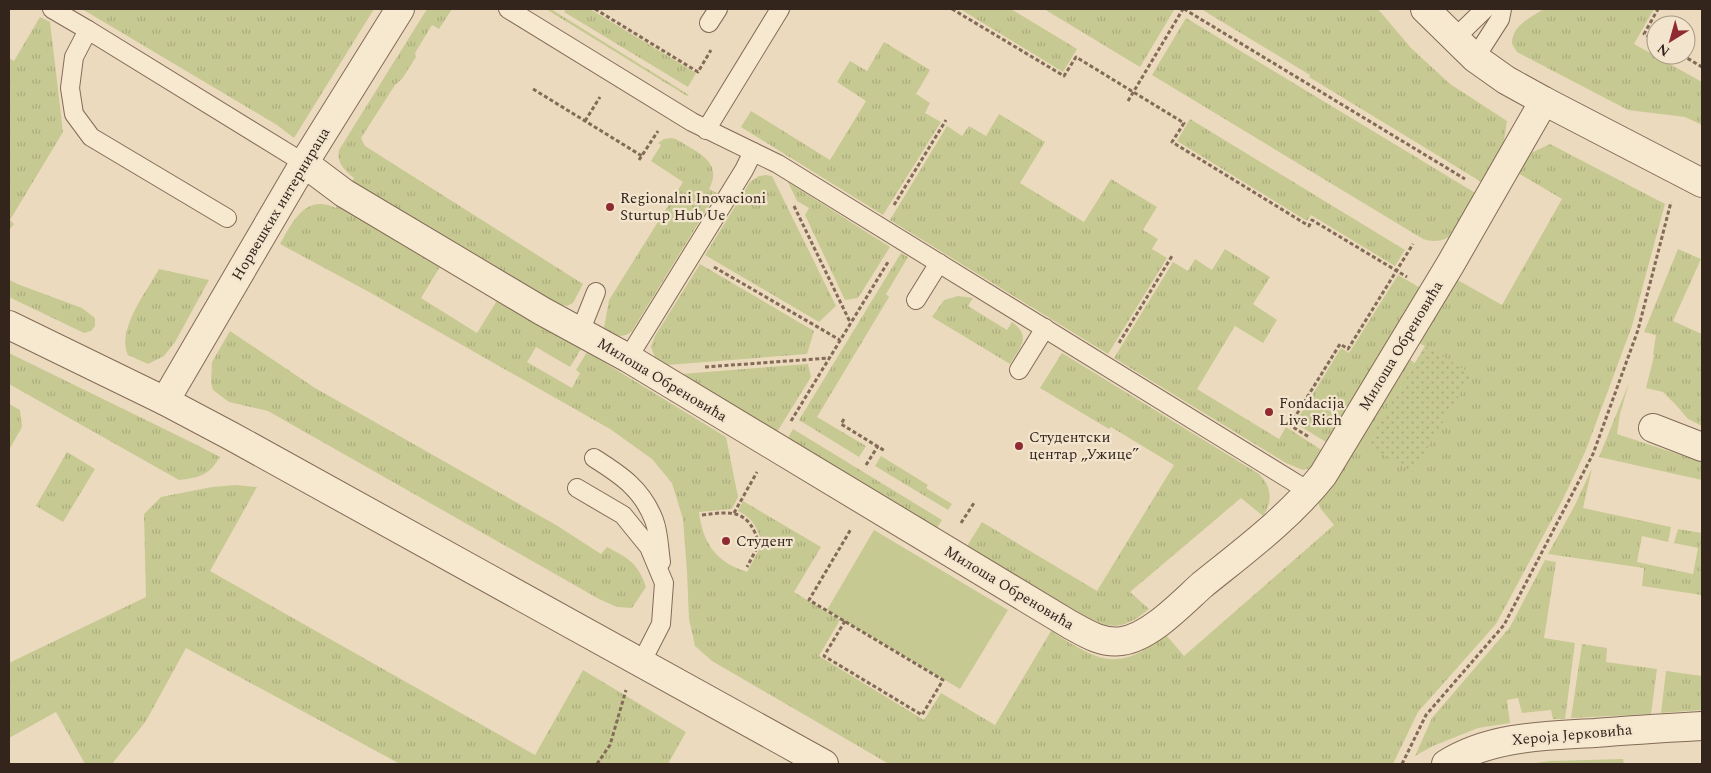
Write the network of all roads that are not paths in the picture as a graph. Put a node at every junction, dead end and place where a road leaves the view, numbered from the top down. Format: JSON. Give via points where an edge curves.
{"nodes":[{"id":1,"x":52,"y":9,"type":"edge"},
{"id":2,"x":400,"y":9,"type":"edge"},
{"id":3,"x":508,"y":9,"type":"edge"},
{"id":4,"x":780,"y":9,"type":"edge"},
{"id":5,"x":1425,"y":9,"type":"edge"},
{"id":6,"x":1485,"y":9,"type":"edge"},
{"id":7,"x":1502,"y":9,"type":"edge"},
{"id":8,"x":88,"y":30,"type":"junction"},
{"id":9,"x":1454,"y":39,"type":"junction"},
{"id":10,"x":1475,"y":58,"type":"junction"},
{"id":11,"x":1544,"y":101,"type":"junction"},
{"id":12,"x":706,"y":130,"type":"junction"},
{"id":13,"x":753,"y":152,"type":"junction"},
{"id":14,"x":304,"y":163,"type":"junction"},
{"id":15,"x":1702,"y":183,"type":"edge"},
{"id":16,"x":227,"y":218,"type":"dead end"},
{"id":17,"x":939,"y":263,"type":"junction"},
{"id":18,"x":596,"y":292,"type":"dead end"},
{"id":19,"x":916,"y":300,"type":"dead end"},
{"id":20,"x":9,"y":325,"type":"edge"},
{"id":21,"x":1045,"y":328,"type":"junction"},
{"id":22,"x":580,"y":332,"type":"junction"},
{"id":23,"x":628,"y":358,"type":"junction"},
{"id":24,"x":1019,"y":370,"type":"dead end"},
{"id":25,"x":165,"y":401,"type":"junction"},
{"id":26,"x":1653,"y":428,"type":"dead end"},
{"id":27,"x":1702,"y":447,"type":"edge"},
{"id":28,"x":594,"y":458,"type":"dead end"},
{"id":29,"x":577,"y":488,"type":"dead end"},
{"id":30,"x":1310,"y":492,"type":"junction"},
{"id":31,"x":664,"y":582,"type":"junction"},
{"id":32,"x":641,"y":663,"type":"junction"},
{"id":33,"x":1702,"y":726,"type":"edge"},
{"id":34,"x":824,"y":764,"type":"edge"},
{"id":35,"x":1446,"y":764,"type":"edge"}],
"edges":[{"from":1,"to":8,"type":"lane"},
{"from":2,"to":14,"type":"street","name":"Норвешких интернираца"},
{"from":3,"to":12,"type":"lane"},
{"from":4,"to":12,"type":"lane"},
{"from":5,"to":9,"type":"street"},
{"from":6,"to":9,"type":"lane"},
{"from":7,"to":10,"type":"lane","via":[[1500,19]]},
{"from":8,"to":14,"type":"lane"},
{"from":8,"to":16,"type":"lane","via":[[74,58],[70,88],[74,114],[91,137]]},
{"from":9,"to":10,"type":"street"},
{"from":10,"to":11,"type":"street"},
{"from":11,"to":15,"type":"street"},
{"from":11,"to":30,"type":"street","name":"Милоша Обреновића","via":[[1491,195]]},
{"from":12,"to":13,"type":"lane"},
{"from":13,"to":17,"type":"lane","via":[[778,164]]},
{"from":13,"to":23,"type":"lane"},
{"from":14,"to":22,"type":"street","name":"Милоша Обреновића","via":[[344,193]]},
{"from":14,"to":25,"type":"street","name":"Норвешких интернираца"},
{"from":17,"to":19,"type":"lane"},
{"from":17,"to":21,"type":"lane"},
{"from":18,"to":22,"type":"lane"},
{"from":20,"to":25,"type":"street"},
{"from":21,"to":24,"type":"lane"},
{"from":21,"to":30,"type":"lane"},
{"from":22,"to":23,"type":"street","name":"Милоша Обреновића"},
{"from":23,"to":30,"type":"street","name":"Милоша Обреновића","via":[[1068,624],[1101,640],[1122,641],[1146,631],[1278,523]]},
{"from":25,"to":32,"type":"street"},
{"from":26,"to":27,"type":"street"},
{"from":28,"to":31,"type":"lane","via":[[640,493],[655,522]]},
{"from":29,"to":31,"type":"lane","via":[[622,515],[649,548]]},
{"from":31,"to":32,"type":"lane","via":[[661,624]]},
{"from":32,"to":34,"type":"street"},
{"from":33,"to":35,"type":"street","name":"Хероја Јерковића","via":[[1514,739],[1489,744]]}]}
